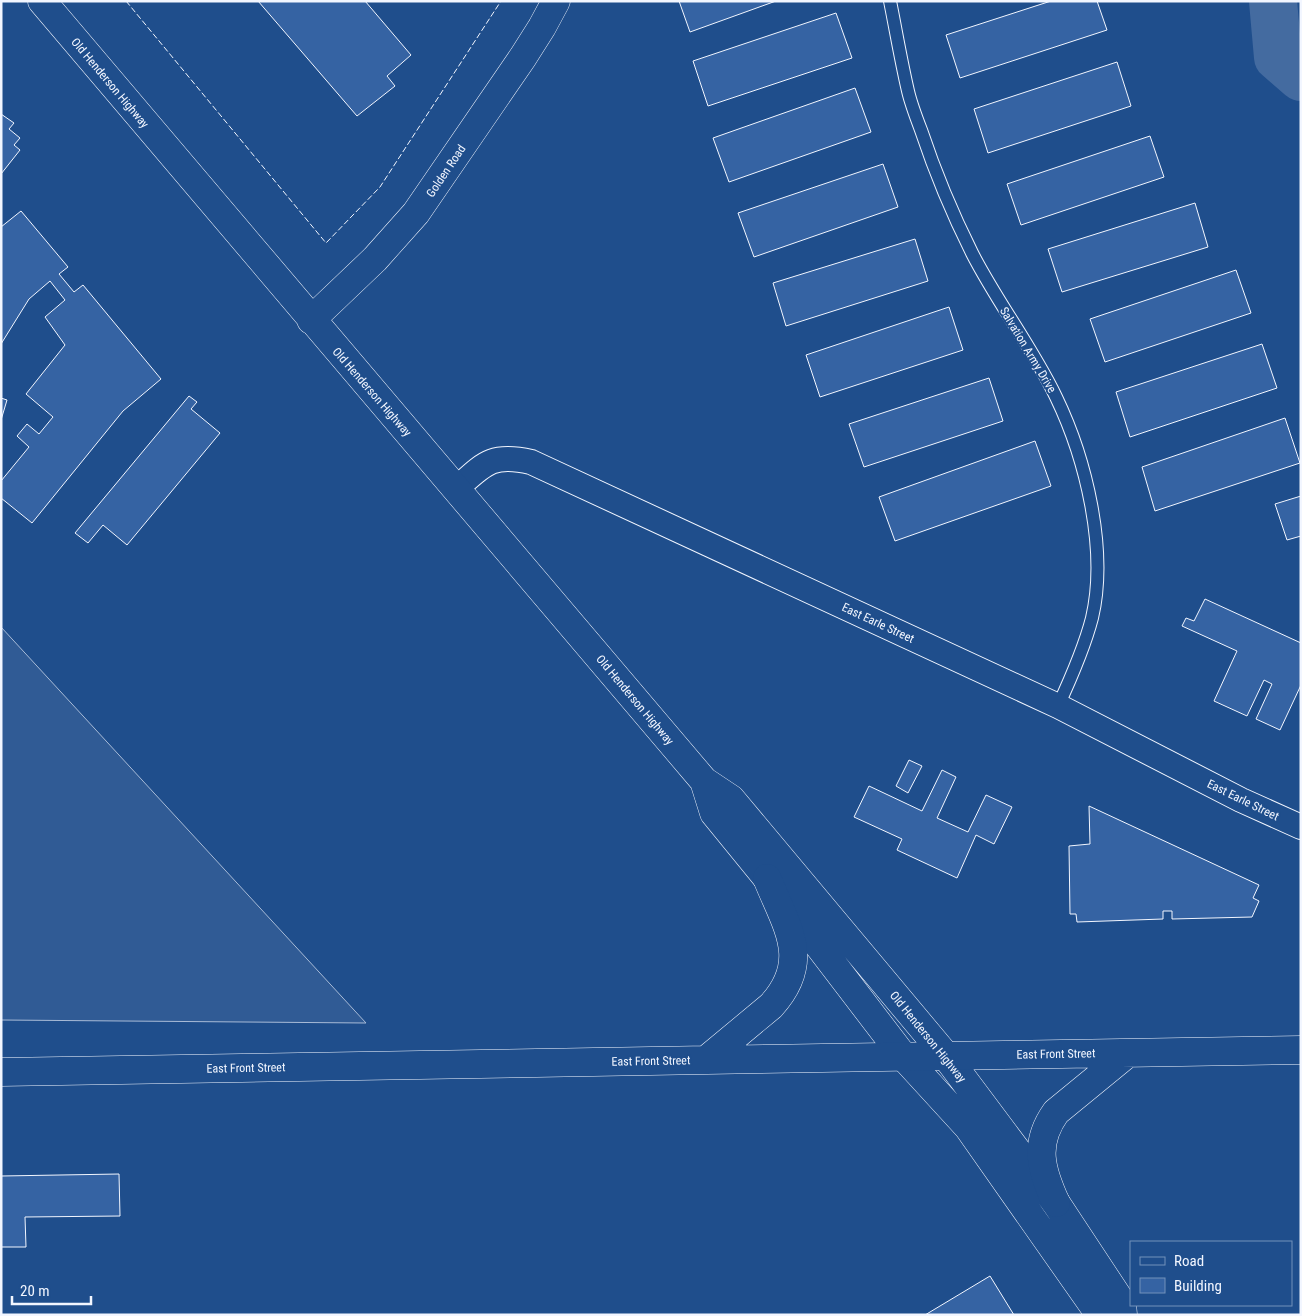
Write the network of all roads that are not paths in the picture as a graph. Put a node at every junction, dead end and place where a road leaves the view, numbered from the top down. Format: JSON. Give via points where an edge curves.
{"nodes":[{"id":1,"x":42,"y":1,"type":"edge"},
{"id":2,"x":556,"y":1,"type":"edge"},
{"id":3,"x":890,"y":1,"type":"edge"},
{"id":4,"x":311,"y":320,"type":"junction"},
{"id":5,"x":456,"y":489,"type":"junction"},
{"id":6,"x":1058,"y":706,"type":"junction"},
{"id":7,"x":704,"y":781,"type":"junction"},
{"id":8,"x":1301,"y":827,"type":"edge"},
{"id":9,"x":767,"y":878,"type":"junction"},
{"id":10,"x":1301,"y":1050,"type":"edge"},
{"id":11,"x":1128,"y":1053,"type":"junction"},
{"id":12,"x":903,"y":1056,"type":"junction"},
{"id":13,"x":946,"y":1056,"type":"junction"},
{"id":14,"x":706,"y":1060,"type":"junction"},
{"id":15,"x":1,"y":1072,"type":"edge"},
{"id":16,"x":1056,"y":1203,"type":"junction"},
{"id":17,"x":1100,"y":1315,"type":"edge"},
{"id":18,"x":1123,"y":1315,"type":"edge"}],
"edges":[{"from":1,"to":4,"type":"main road","name":"Old Henderson Highway"},
{"from":2,"to":4,"type":"main road","name":"Golden Road","via":[[532,42],[416,213],[375,259]]},
{"from":3,"to":6,"type":"lane","name":"Salvation Army Drive","via":[[908,92],[932,166],[977,262],[1056,397],[1075,445],[1091,502],[1096,533],[1097,588],[1092,616],[1074,671]]},
{"from":4,"to":5,"type":"main road","name":"Old Henderson Highway"},
{"from":5,"to":6,"type":"street","name":"East Earle Street","via":[[490,462],[516,459],[531,462]]},
{"from":5,"to":7,"type":"main road","name":"Old Henderson Highway"},
{"from":6,"to":8,"type":"street","name":"East Earle Street","via":[[1241,800]]},
{"from":7,"to":9,"type":"main road","name":"Old Henderson Highway","via":[[714,814]]},
{"from":7,"to":13,"type":"main road","name":"Old Henderson Highway","via":[[731,799]]},
{"from":9,"to":12,"type":"main road","name":"Old Henderson Highway"},
{"from":9,"to":14,"type":"main road","via":[[793,944],[794,958],[789,977],[771,1006]]},
{"from":10,"to":11,"type":"main road","name":"East Front Street"},
{"from":11,"to":13,"type":"main road","name":"East Front Street"},
{"from":11,"to":16,"type":"main road","via":[[1056,1112],[1048,1123],[1041,1164]]},
{"from":12,"to":13,"type":"main road","name":"East Front Street"},
{"from":12,"to":14,"type":"main road","name":"East Front Street"},
{"from":12,"to":17,"type":"main road","name":"Old Henderson Highway","via":[[968,1126]]},
{"from":13,"to":16,"type":"main road","name":"Old Henderson Highway"},
{"from":14,"to":15,"type":"main road","name":"East Front Street"},
{"from":16,"to":18,"type":"main road","name":"Old Henderson Highway","via":[[1122,1303]]}]}
